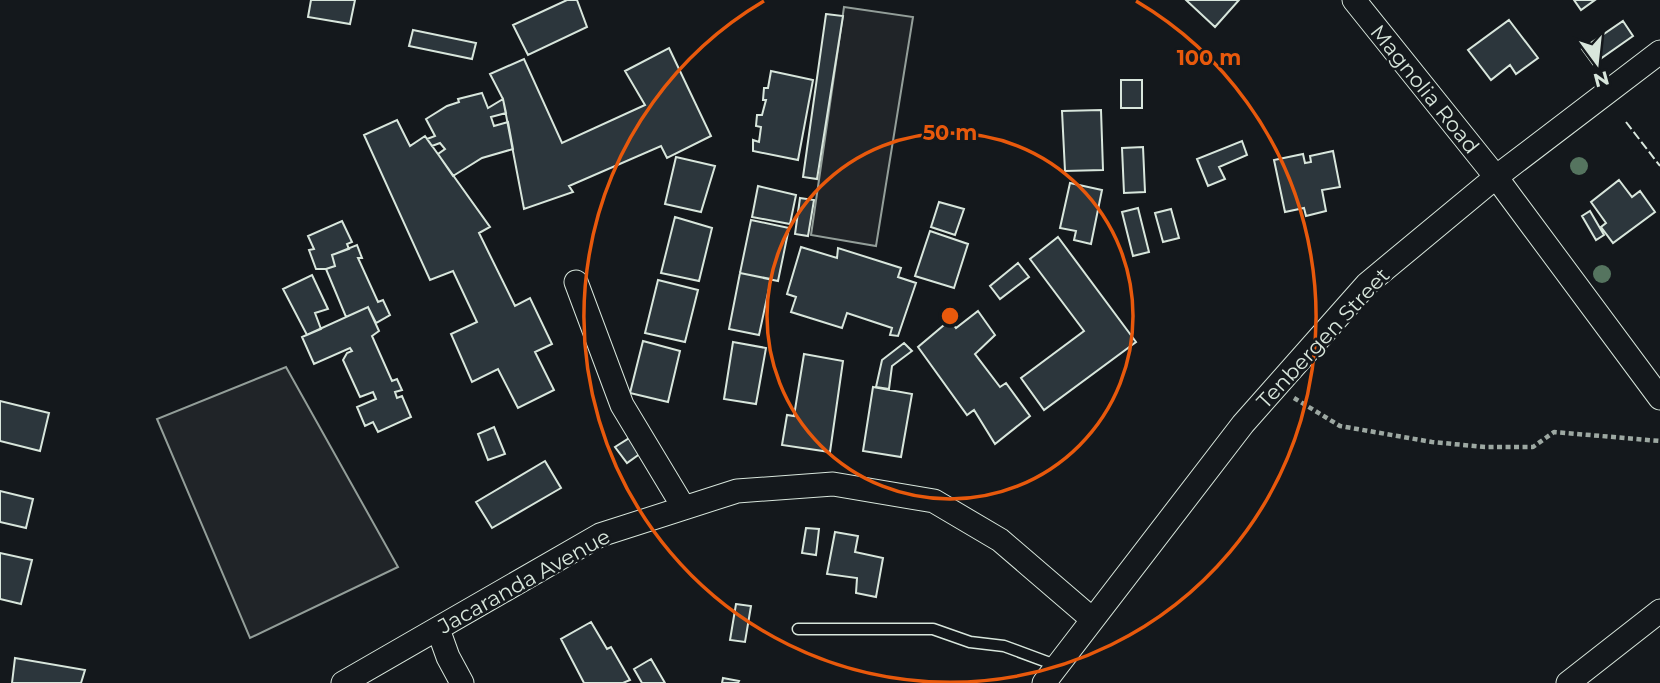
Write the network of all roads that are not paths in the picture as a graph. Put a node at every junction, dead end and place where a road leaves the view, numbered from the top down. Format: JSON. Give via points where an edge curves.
{"nodes":[{"id":1,"x":1354,"y":0,"type":"edge"},
{"id":2,"x":1660,"y":52,"type":"edge"},
{"id":3,"x":1496,"y":177,"type":"junction"},
{"id":4,"x":576,"y":282,"type":"dead end"},
{"id":5,"x":1660,"y":398,"type":"edge"},
{"id":6,"x":684,"y":508,"type":"junction"},
{"id":7,"x":1660,"y":611,"type":"edge"},
{"id":8,"x":1092,"y":619,"type":"junction"},
{"id":9,"x":438,"y":629,"type":"junction"},
{"id":10,"x":798,"y":629,"type":"dead end"},
{"id":11,"x":1051,"y":674,"type":"edge"},
{"id":12,"x":343,"y":683,"type":"edge"},
{"id":13,"x":462,"y":683,"type":"edge"},
{"id":14,"x":1568,"y":683,"type":"edge"}],
"edges":[{"from":1,"to":3,"type":"street","name":"Magnolia Road"},
{"from":2,"to":3,"type":"street","name":"Tenbergen Street"},
{"from":3,"to":5,"type":"street","name":"Magnolia Road"},
{"from":3,"to":8,"type":"street","name":"Tenbergen Street","via":[[1367,284],[1243,424]]},
{"from":4,"to":6,"type":"street","via":[[622,405]]},
{"from":6,"to":8,"type":"street","name":"Jacaranda Avenue","via":[[737,491],[833,484],[934,501],[1000,540]]},
{"from":6,"to":9,"type":"street","name":"Jacaranda Avenue","via":[[600,535]]},
{"from":7,"to":14,"type":"street"},
{"from":8,"to":11,"type":"street","name":"Tenbergen Street"},
{"from":9,"to":12,"type":"street","name":"Jacaranda Avenue"},
{"from":9,"to":13,"type":"street"},
{"from":10,"to":11,"type":"lane","via":[[933,629],[970,642],[1004,646]]}]}
